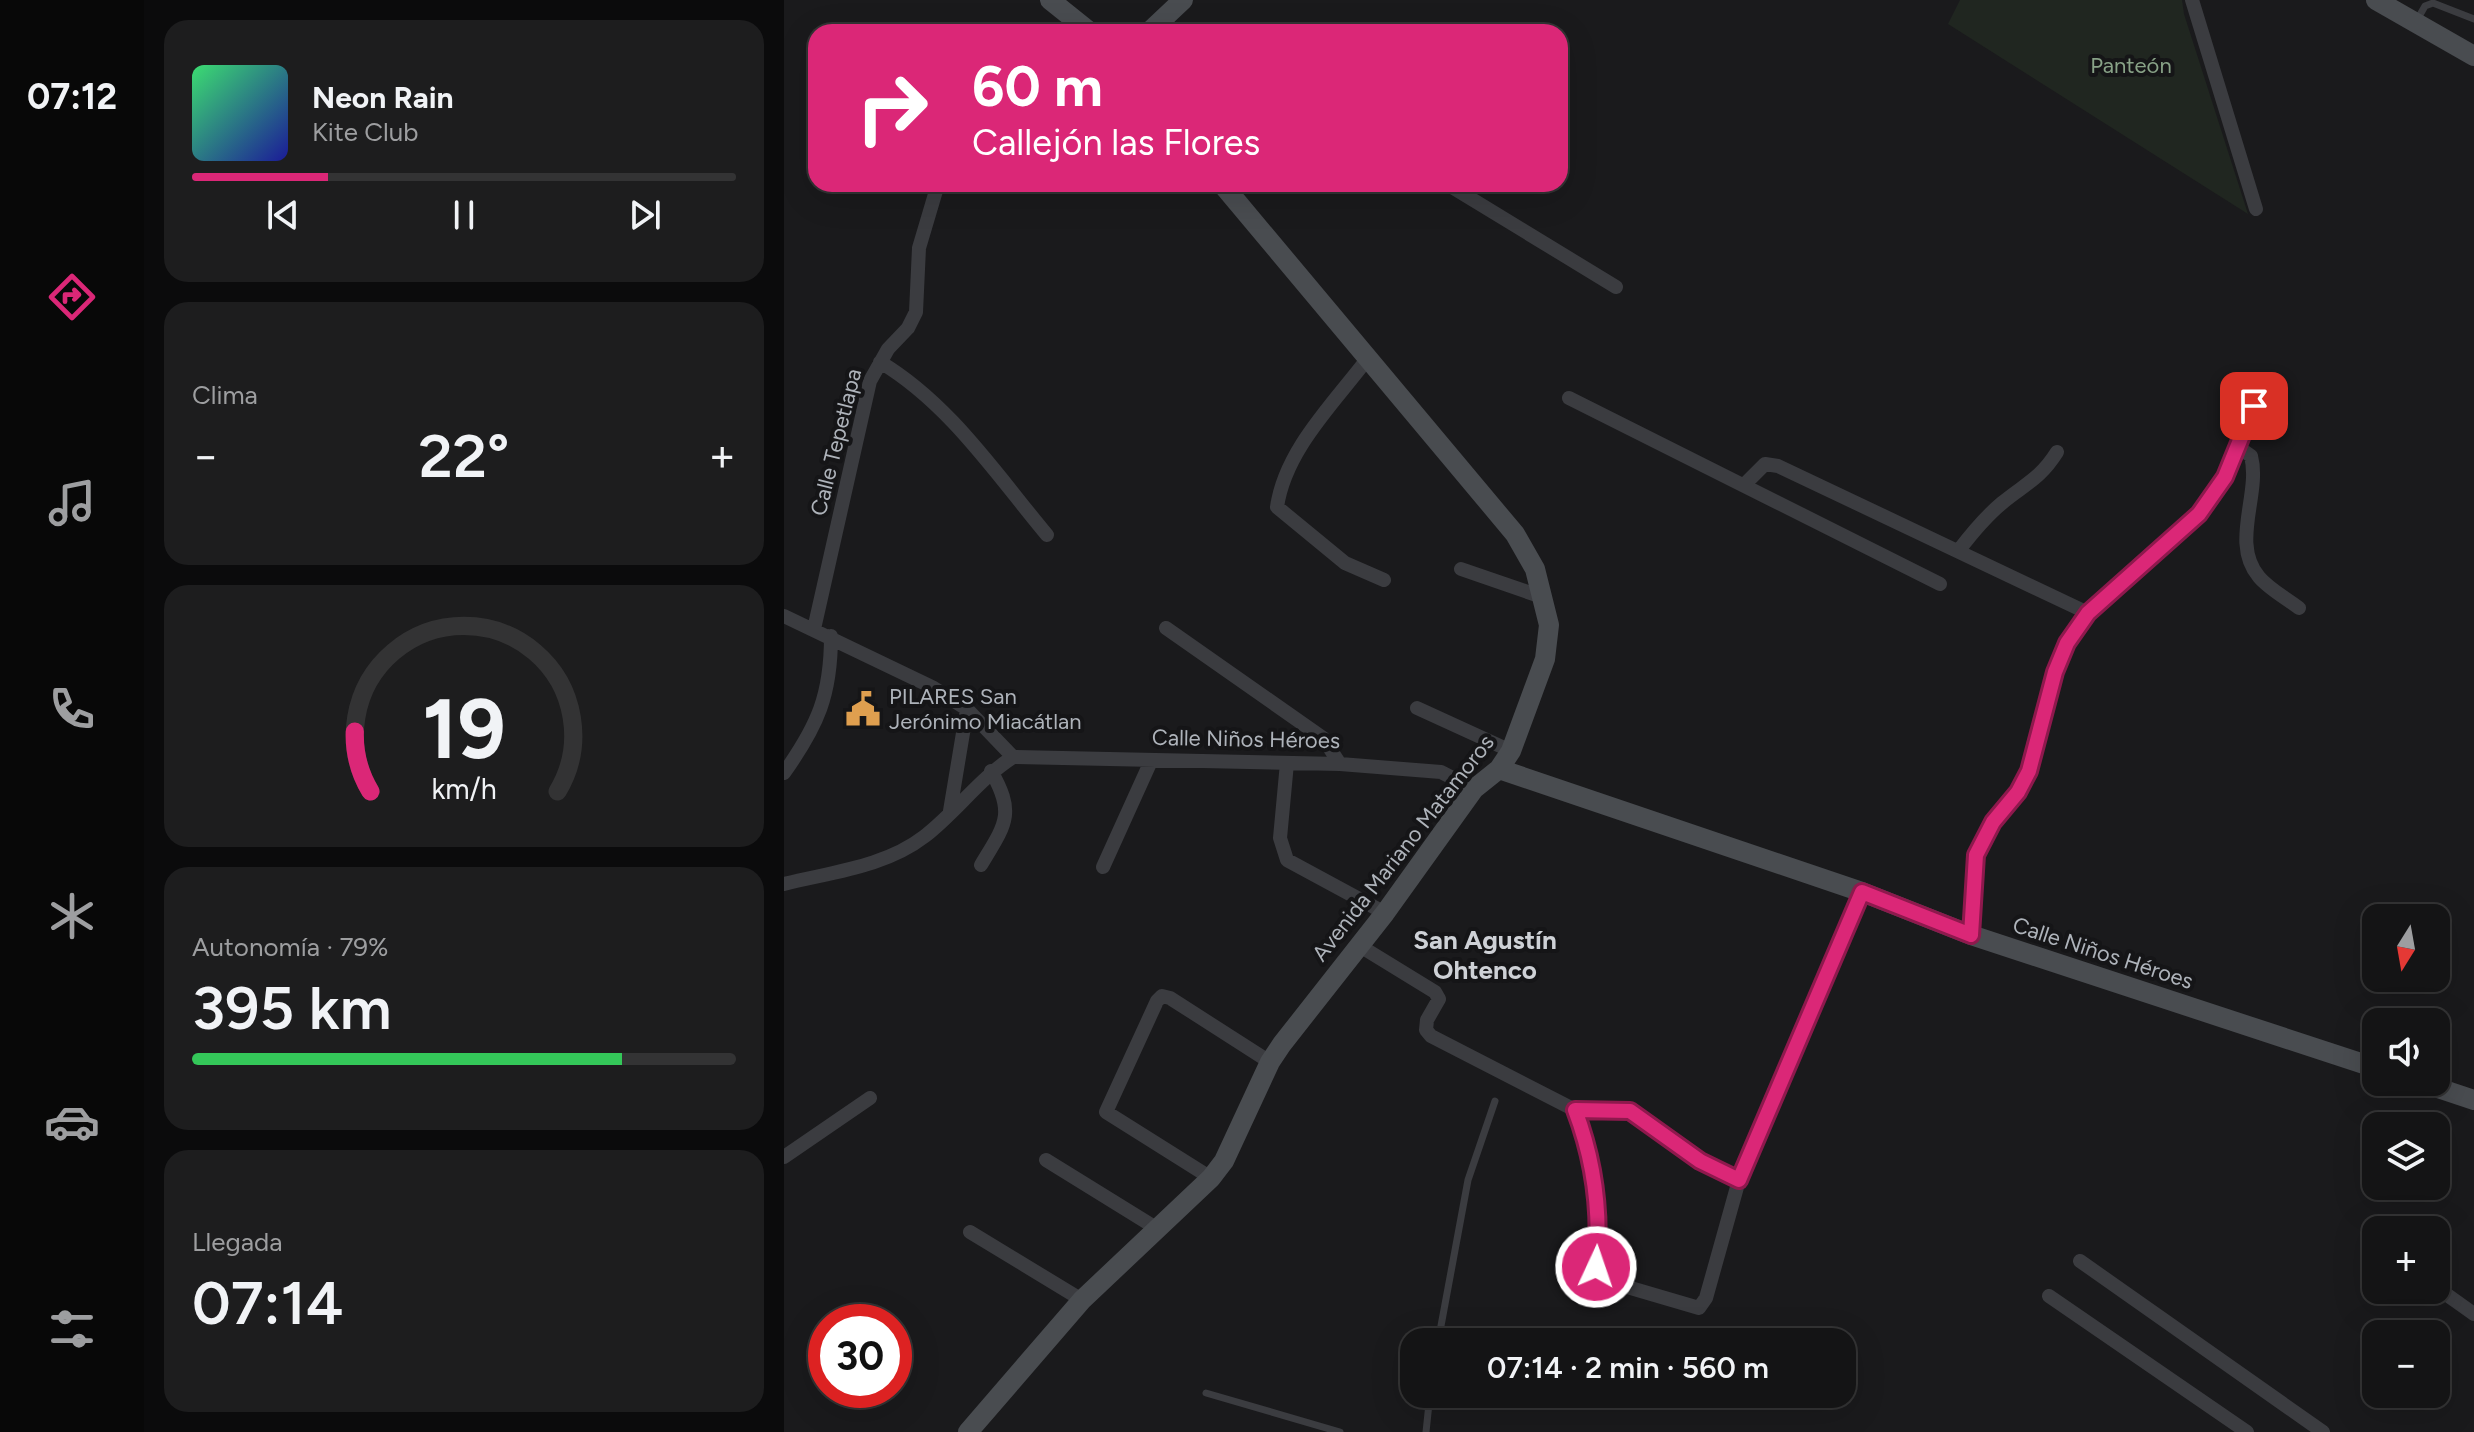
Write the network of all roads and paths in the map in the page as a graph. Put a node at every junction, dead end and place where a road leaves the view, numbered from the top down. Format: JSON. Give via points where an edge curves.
{"nodes":[{"id":1,"x":1050,"y":0,"type":"edge"},
{"id":2,"x":1183,"y":0,"type":"edge"},
{"id":3,"x":2192,"y":0,"type":"edge"},
{"id":4,"x":2376,"y":0,"type":"edge"},
{"id":5,"x":2474,"y":19,"type":"edge"},
{"id":6,"x":2416,"y":22,"type":"junction"},
{"id":7,"x":1080,"y":24,"type":"edge"},
{"id":8,"x":1166,"y":24,"type":"edge"},
{"id":9,"x":2474,"y":56,"type":"edge"},
{"id":10,"x":936,"y":192,"type":"edge"},
{"id":11,"x":1229,"y":192,"type":"edge"},
{"id":12,"x":1465,"y":192,"type":"edge"},
{"id":13,"x":2256,"y":209,"type":"dead end"},
{"id":14,"x":1616,"y":287,"type":"dead end"},
{"id":15,"x":1368,"y":358,"type":"junction"},
{"id":16,"x":880,"y":362,"type":"junction"},
{"id":17,"x":2262,"y":386,"type":"dead end"},
{"id":18,"x":1569,"y":398,"type":"dead end"},
{"id":19,"x":2238,"y":447,"type":"junction"},
{"id":20,"x":2057,"y":452,"type":"dead end"},
{"id":21,"x":1744,"y":485,"type":"junction"},
{"id":22,"x":1047,"y":535,"type":"dead end"},
{"id":23,"x":1959,"y":550,"type":"junction"},
{"id":24,"x":1461,"y":569,"type":"dead end"},
{"id":25,"x":1384,"y":580,"type":"dead end"},
{"id":26,"x":1940,"y":584,"type":"dead end"},
{"id":27,"x":1545,"y":598,"type":"junction"},
{"id":28,"x":2299,"y":608,"type":"dead end"},
{"id":29,"x":2088,"y":613,"type":"junction"},
{"id":30,"x":784,"y":616,"type":"edge"},
{"id":31,"x":1166,"y":628,"type":"dead end"},
{"id":32,"x":814,"y":629,"type":"junction"},
{"id":33,"x":831,"y":636,"type":"junction"},
{"id":34,"x":1417,"y":708,"type":"dead end"},
{"id":35,"x":967,"y":709,"type":"junction"},
{"id":36,"x":1511,"y":751,"type":"junction"},
{"id":37,"x":1013,"y":757,"type":"junction"},
{"id":38,"x":1151,"y":761,"type":"junction"},
{"id":39,"x":1287,"y":763,"type":"junction"},
{"id":40,"x":1340,"y":764,"type":"junction"},
{"id":41,"x":1499,"y":769,"type":"junction"},
{"id":42,"x":991,"y":771,"type":"junction"},
{"id":43,"x":784,"y":773,"type":"edge"},
{"id":44,"x":1474,"y":789,"type":"junction"},
{"id":45,"x":950,"y":813,"type":"junction"},
{"id":46,"x":981,"y":865,"type":"dead end"},
{"id":47,"x":1103,"y":867,"type":"dead end"},
{"id":48,"x":784,"y":884,"type":"edge"},
{"id":49,"x":1862,"y":892,"type":"junction"},
{"id":50,"x":1385,"y":913,"type":"junction"},
{"id":51,"x":1971,"y":935,"type":"junction"},
{"id":52,"x":1360,"y":946,"type":"junction"},
{"id":53,"x":1270,"y":1062,"type":"junction"},
{"id":54,"x":2362,"y":1063,"type":"edge"},
{"id":55,"x":2450,"y":1092,"type":"edge"},
{"id":56,"x":870,"y":1098,"type":"dead end"},
{"id":57,"x":2474,"y":1100,"type":"edge"},
{"id":58,"x":1495,"y":1101,"type":"dead end"},
{"id":59,"x":1575,"y":1110,"type":"junction"},
{"id":60,"x":784,"y":1157,"type":"edge"},
{"id":61,"x":1046,"y":1160,"type":"dead end"},
{"id":62,"x":1211,"y":1178,"type":"junction"},
{"id":63,"x":1739,"y":1180,"type":"junction"},
{"id":64,"x":1156,"y":1228,"type":"junction"},
{"id":65,"x":970,"y":1232,"type":"dead end"},
{"id":66,"x":2080,"y":1261,"type":"dead end"},
{"id":67,"x":2049,"y":1296,"type":"dead end"},
{"id":68,"x":2450,"y":1297,"type":"edge"},
{"id":69,"x":1082,"y":1300,"type":"junction"},
{"id":70,"x":2474,"y":1314,"type":"edge"},
{"id":71,"x":1441,"y":1328,"type":"edge"},
{"id":72,"x":1206,"y":1393,"type":"dead end"},
{"id":73,"x":1429,"y":1408,"type":"edge"},
{"id":74,"x":968,"y":1432,"type":"edge"},
{"id":75,"x":1340,"y":1432,"type":"edge"},
{"id":76,"x":1426,"y":1432,"type":"edge"},
{"id":77,"x":2247,"y":1432,"type":"edge"},
{"id":78,"x":2323,"y":1432,"type":"edge"}],
"edges":[{"from":1,"to":7,"type":"street"},
{"from":2,"to":8,"type":"street"},
{"from":3,"to":13,"type":"street"},
{"from":4,"to":6,"type":"street"},
{"from":5,"to":6,"type":"lane","via":[[2433,3]]},
{"from":6,"to":9,"type":"street"},
{"from":10,"to":16,"type":"street","name":"Calle Tepetlapa","via":[[919,248],[916,312]]},
{"from":11,"to":15,"type":"street","name":"Avenida Mariano Matamoros"},
{"from":12,"to":14,"type":"street"},
{"from":15,"to":25,"type":"street","via":[[1292,460],[1277,507],[1345,563]]},
{"from":15,"to":27,"type":"street","name":"Avenida Mariano Matamoros","via":[[1515,534]]},
{"from":16,"to":22,"type":"street","via":[[934,401]]},
{"from":16,"to":32,"type":"street","name":"Calle Tepetlapa","via":[[870,381]]},
{"from":17,"to":19,"type":"street"},
{"from":18,"to":21,"type":"street"},
{"from":19,"to":28,"type":"street","via":[[2251,456],[2255,472],[2246,530],[2249,560],[2260,577]]},
{"from":19,"to":29,"type":"street","via":[[2199,514]]},
{"from":20,"to":23,"type":"street","via":[[2043,474],[2003,502]]},
{"from":21,"to":23,"type":"street","via":[[1765,464],[1778,466]]},
{"from":21,"to":26,"type":"street"},
{"from":23,"to":29,"type":"street"},
{"from":24,"to":27,"type":"street"},
{"from":27,"to":36,"type":"street","name":"Avenida Mariano Matamoros","via":[[1545,659]]},
{"from":29,"to":51,"type":"street","via":[[2055,672],[2029,771],[1976,855]]},
{"from":30,"to":32,"type":"street"},
{"from":31,"to":40,"type":"street","via":[[1323,738]]},
{"from":32,"to":33,"type":"street"},
{"from":33,"to":35,"type":"street"},
{"from":33,"to":43,"type":"street","via":[[831,670],[821,714]]},
{"from":34,"to":36,"type":"street"},
{"from":35,"to":37,"type":"street"},
{"from":35,"to":45,"type":"street"},
{"from":36,"to":41,"type":"street","name":"Avenida Mariano Matamoros"},
{"from":37,"to":38,"type":"street","name":"Calle Niños Héroes"},
{"from":37,"to":42,"type":"street"},
{"from":38,"to":39,"type":"street","name":"Calle Niños Héroes"},
{"from":38,"to":47,"type":"street"},
{"from":39,"to":40,"type":"street","name":"Calle Niños Héroes"},
{"from":39,"to":50,"type":"street","via":[[1280,838],[1287,860]]},
{"from":40,"to":44,"type":"street","name":"Calle Niños Héroes","via":[[1441,772]]},
{"from":41,"to":44,"type":"street","name":"Avenida Mariano Matamoros"},
{"from":41,"to":49,"type":"street","name":"Calle Niños Héroes"},
{"from":42,"to":45,"type":"street"},
{"from":42,"to":46,"type":"street","via":[[1007,814]]},
{"from":44,"to":50,"type":"street","name":"Avenida Mariano Matamoros"},
{"from":45,"to":48,"type":"street","via":[[924,837],[867,866]]},
{"from":49,"to":51,"type":"street","name":"Calle Niños Héroes"},
{"from":49,"to":63,"type":"street"},
{"from":50,"to":52,"type":"street","name":"Avenida Mariano Matamoros"},
{"from":51,"to":54,"type":"street","name":"Calle Niños Héroes"},
{"from":52,"to":53,"type":"street","name":"Avenida Mariano Matamoros"},
{"from":52,"to":59,"type":"street","via":[[1435,992],[1439,999],[1426,1030],[1431,1036]]},
{"from":53,"to":62,"type":"street","name":"Avenida Mariano Matamoros"},
{"from":53,"to":62,"type":"street","via":[[1162,996],[1110,1099],[1108,1116]]},
{"from":55,"to":57,"type":"street"},
{"from":56,"to":60,"type":"street"},
{"from":58,"to":71,"type":"lane","via":[[1468,1180]]},
{"from":59,"to":63,"type":"street","via":[[1630,1111],[1700,1161]]},
{"from":59,"to":63,"type":"street","via":[[1588,1145],[1600,1279],[1699,1308]]},
{"from":61,"to":64,"type":"street"},
{"from":62,"to":64,"type":"street","name":"Avenida Mariano Matamoros"},
{"from":64,"to":69,"type":"street","name":"Avenida Mariano Matamoros"},
{"from":65,"to":69,"type":"street"},
{"from":66,"to":78,"type":"street"},
{"from":67,"to":77,"type":"street"},
{"from":68,"to":70,"type":"street"},
{"from":69,"to":74,"type":"street","name":"Avenida Mariano Matamoros"},
{"from":72,"to":75,"type":"lane"},
{"from":73,"to":76,"type":"lane"}]}
